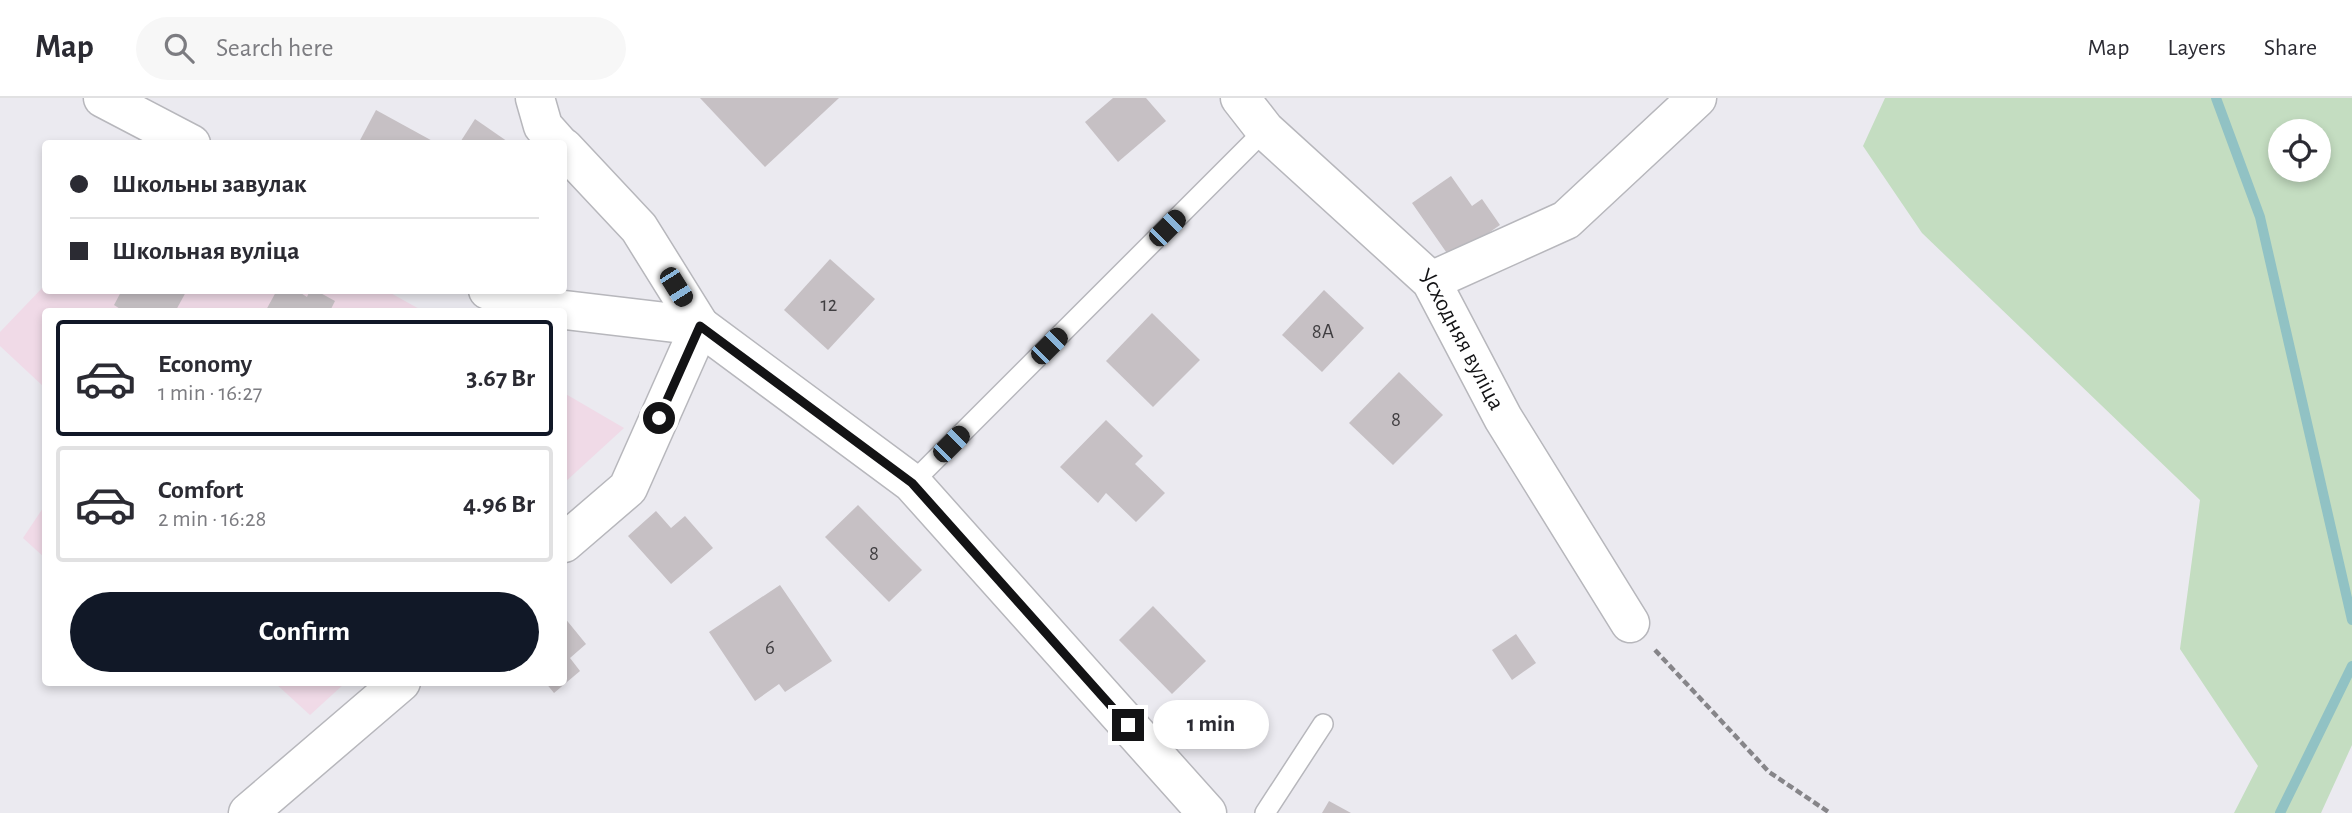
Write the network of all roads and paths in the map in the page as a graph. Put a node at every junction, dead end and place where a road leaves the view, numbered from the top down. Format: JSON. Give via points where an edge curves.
{"nodes":[{"id":1,"x":103,"y":98,"type":"edge"},
{"id":2,"x":1240,"y":98,"type":"edge"},
{"id":3,"x":1698,"y":98,"type":"edge"},
{"id":4,"x":1265,"y":130,"type":"junction"},
{"id":5,"x":183,"y":140,"type":"edge"},
{"id":6,"x":567,"y":153,"type":"edge"},
{"id":7,"x":1431,"y":281,"type":"junction"},
{"id":8,"x":499,"y":294,"type":"edge"},
{"id":9,"x":548,"y":308,"type":"edge"},
{"id":10,"x":567,"y":310,"type":"edge"},
{"id":11,"x":700,"y":326,"type":"junction"},
{"id":12,"x":912,"y":483,"type":"junction"},
{"id":13,"x":567,"y":540,"type":"edge"},
{"id":14,"x":1630,"y":623,"type":"joint"},
{"id":15,"x":396,"y":686,"type":"edge"},
{"id":16,"x":1323,"y":724,"type":"dead end"},
{"id":17,"x":248,"y":813,"type":"edge"},
{"id":18,"x":1207,"y":813,"type":"edge"},
{"id":19,"x":1265,"y":813,"type":"edge"},
{"id":20,"x":1830,"y":813,"type":"edge"}],
"edges":[{"from":1,"to":5,"type":"street"},
{"from":2,"to":4,"type":"street","name":"Усходняя вуліца"},
{"from":3,"to":7,"type":"street","via":[[1566,220]]},
{"from":4,"to":7,"type":"street","name":"Усходняя вуліца"},
{"from":4,"to":12,"type":"lane"},
{"from":6,"to":11,"type":"street","via":[[639,228]]},
{"from":7,"to":14,"type":"street","name":"Усходняя вуліца","via":[[1503,418]]},
{"from":8,"to":9,"type":"street"},
{"from":10,"to":11,"type":"street"},
{"from":11,"to":12,"type":"street"},
{"from":11,"to":13,"type":"street","via":[[628,488]]},
{"from":12,"to":18,"type":"street"},
{"from":14,"to":20,"type":"path","via":[[1769,772]]},
{"from":15,"to":17,"type":"street"},
{"from":16,"to":19,"type":"lane"}]}
